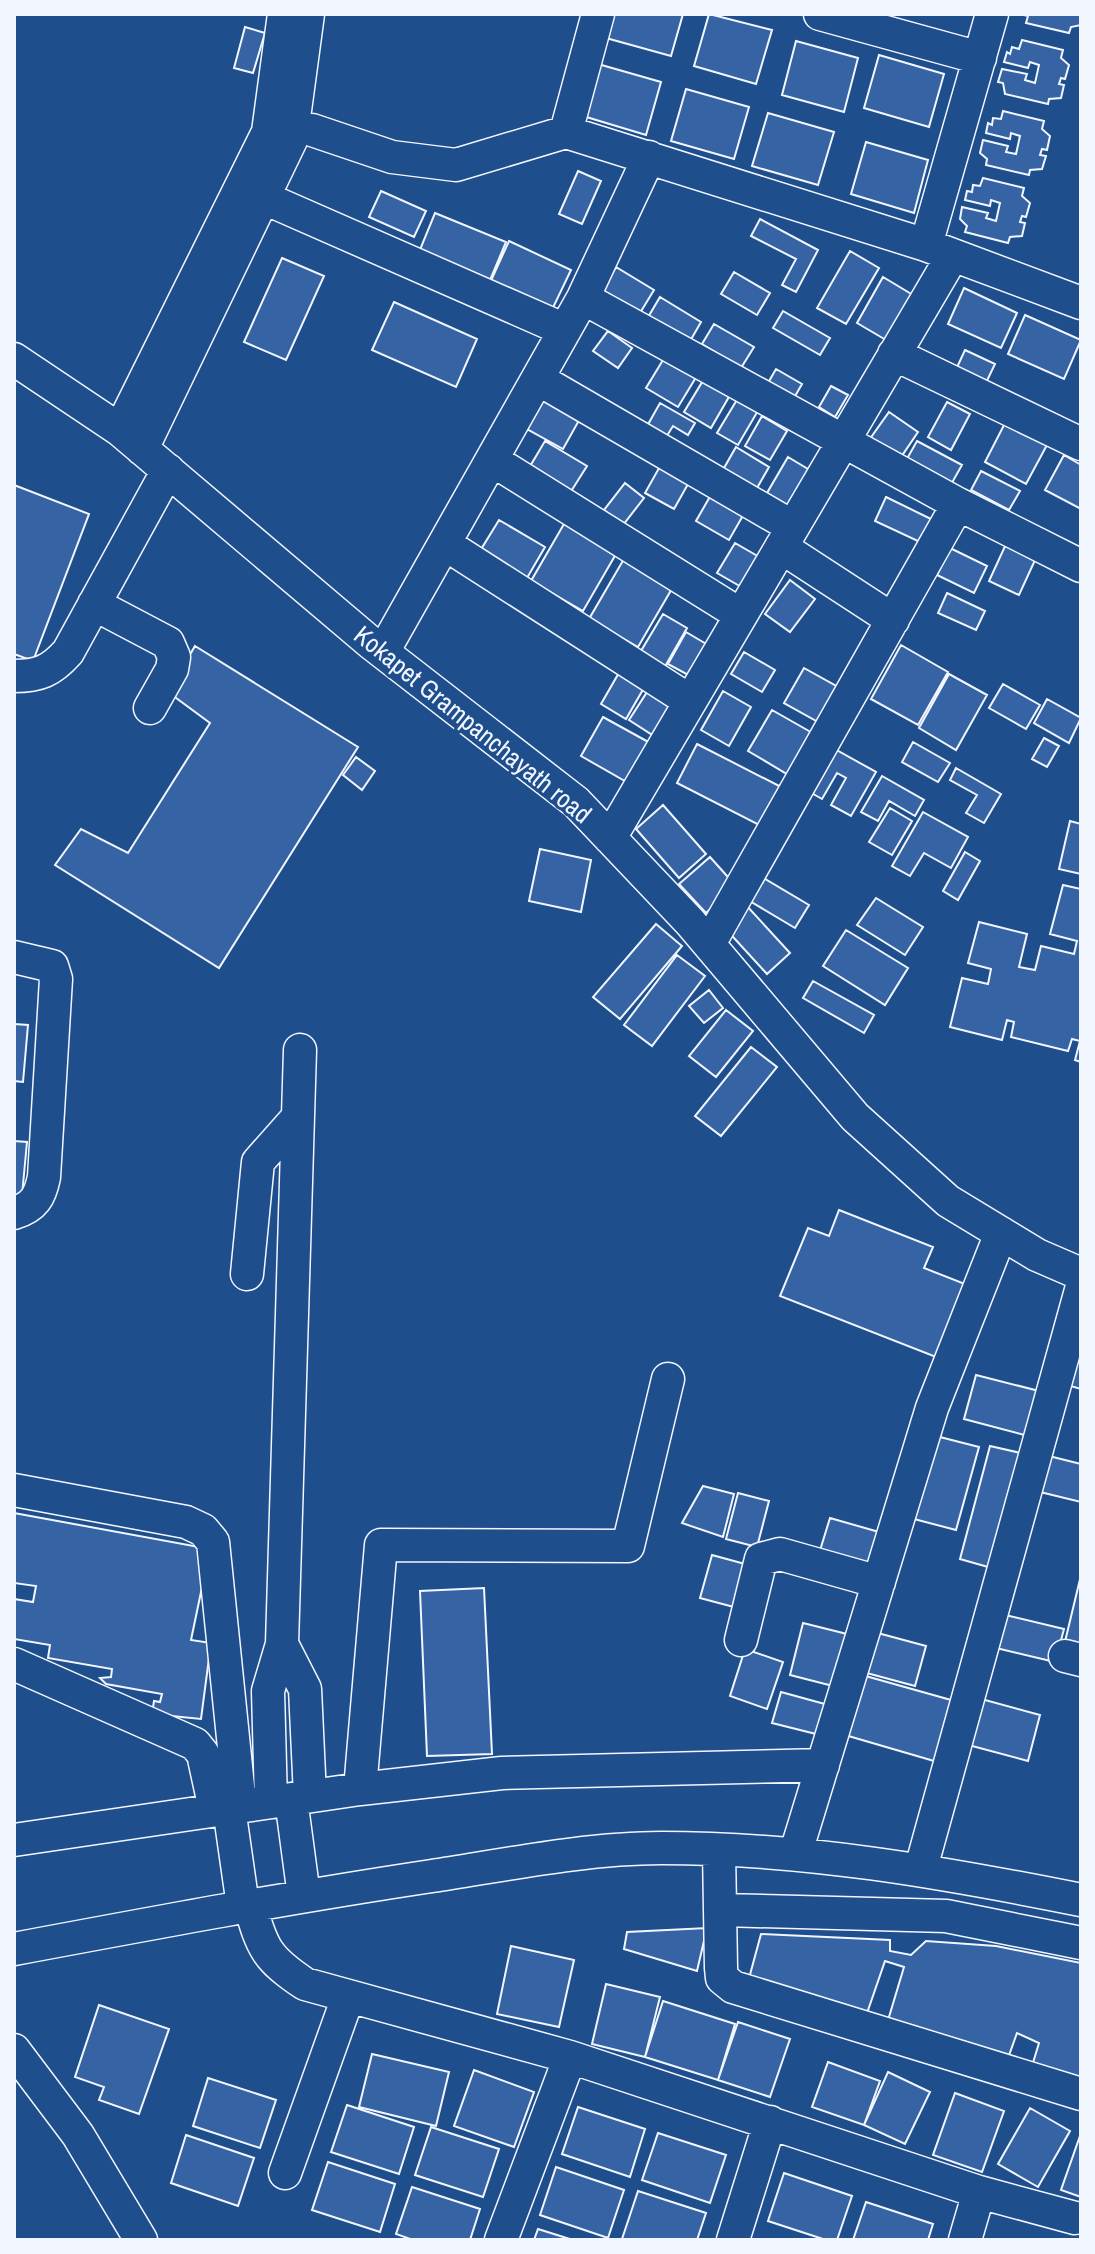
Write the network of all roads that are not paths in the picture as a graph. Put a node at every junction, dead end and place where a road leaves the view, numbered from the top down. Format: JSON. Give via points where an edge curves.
{"nodes":[{"id":1,"x":284,"y":14,"type":"edge"},
{"id":2,"x":308,"y":14,"type":"edge"},
{"id":3,"x":598,"y":14,"type":"edge"},
{"id":4,"x":820,"y":14,"type":"edge"},
{"id":5,"x":992,"y":14,"type":"edge"},
{"id":6,"x":980,"y":58,"type":"junction"},
{"id":7,"x":312,"y":130,"type":"dead end"},
{"id":8,"x":566,"y":132,"type":"junction"},
{"id":9,"x":649,"y":157,"type":"junction"},
{"id":10,"x":254,"y":193,"type":"junction"},
{"id":11,"x":940,"y":250,"type":"junction"},
{"id":12,"x":583,"y":298,"type":"junction"},
{"id":13,"x":1081,"y":303,"type":"edge"},
{"id":14,"x":565,"y":330,"type":"junction"},
{"id":15,"x":894,"y":354,"type":"junction"},
{"id":16,"x":14,"y":359,"type":"edge"},
{"id":17,"x":538,"y":379,"type":"junction"},
{"id":18,"x":131,"y":440,"type":"junction"},
{"id":19,"x":844,"y":442,"type":"junction"},
{"id":20,"x":1081,"y":444,"type":"edge"},
{"id":21,"x":492,"y":460,"type":"junction"},
{"id":22,"x":168,"y":470,"type":"junction"},
{"id":23,"x":958,"y":504,"type":"junction"},
{"id":24,"x":787,"y":537,"type":"junction"},
{"id":25,"x":445,"y":544,"type":"junction"},
{"id":26,"x":1081,"y":566,"type":"edge"},
{"id":27,"x":94,"y":604,"type":"junction"},
{"id":28,"x":741,"y":615,"type":"junction"},
{"id":29,"x":893,"y":620,"type":"junction"},
{"id":30,"x":383,"y":652,"type":"junction"},
{"id":31,"x":14,"y":676,"type":"edge"},
{"id":32,"x":690,"y":701,"type":"junction"},
{"id":33,"x":150,"y":708,"type":"dead end"},
{"id":34,"x":610,"y":838,"type":"junction"},
{"id":35,"x":709,"y":944,"type":"junction"},
{"id":36,"x":14,"y":957,"type":"edge"},
{"id":37,"x":300,"y":1050,"type":"dead end"},
{"id":38,"x":297,"y":1118,"type":"junction"},
{"id":39,"x":271,"y":1172,"type":"dead end"},
{"id":40,"x":14,"y":1213,"type":"edge"},
{"id":41,"x":1001,"y":1233,"type":"junction"},
{"id":42,"x":247,"y":1274,"type":"dead end"},
{"id":43,"x":1081,"y":1274,"type":"edge"},
{"id":44,"x":1081,"y":1290,"type":"edge"},
{"id":45,"x":290,"y":1338,"type":"junction"},
{"id":46,"x":668,"y":1379,"type":"dead end"},
{"id":47,"x":14,"y":1490,"type":"edge"},
{"id":48,"x":879,"y":1582,"type":"junction"},
{"id":49,"x":741,"y":1640,"type":"dead end"},
{"id":50,"x":14,"y":1664,"type":"edge"},
{"id":51,"x":234,"y":1742,"type":"junction"},
{"id":52,"x":199,"y":1748,"type":"junction"},
{"id":53,"x":823,"y":1765,"type":"junction"},
{"id":54,"x":360,"y":1789,"type":"junction"},
{"id":55,"x":259,"y":1803,"type":"junction"},
{"id":56,"x":14,"y":1840,"type":"edge"},
{"id":57,"x":730,"y":1850,"type":"junction"},
{"id":58,"x":796,"y":1852,"type":"junction"},
{"id":59,"x":921,"y":1868,"type":"junction"},
{"id":60,"x":304,"y":1896,"type":"junction"},
{"id":61,"x":1081,"y":1900,"type":"edge"},
{"id":62,"x":241,"y":1907,"type":"junction"},
{"id":63,"x":733,"y":1910,"type":"junction"},
{"id":64,"x":1081,"y":1943,"type":"edge"},
{"id":65,"x":14,"y":1949,"type":"edge"},
{"id":66,"x":348,"y":1997,"type":"junction"},
{"id":67,"x":14,"y":2050,"type":"edge"},
{"id":68,"x":570,"y":2057,"type":"junction"},
{"id":69,"x":1081,"y":2094,"type":"edge"},
{"id":70,"x":770,"y":2122,"type":"junction"},
{"id":71,"x":285,"y":2173,"type":"dead end"},
{"id":72,"x":979,"y":2192,"type":"junction"},
{"id":73,"x":1075,"y":2218,"type":"dead end"},
{"id":74,"x":141,"y":2240,"type":"edge"},
{"id":75,"x":501,"y":2240,"type":"edge"},
{"id":76,"x":733,"y":2240,"type":"edge"},
{"id":77,"x":965,"y":2240,"type":"edge"}],
"edges":[{"from":1,"to":10,"type":"street"},
{"from":2,"to":10,"type":"street","via":[[291,140]]},
{"from":3,"to":8,"type":"street"},
{"from":4,"to":6,"type":"street"},
{"from":5,"to":6,"type":"street"},
{"from":6,"to":11,"type":"street"},
{"from":7,"to":8,"type":"street","via":[[392,157],[456,165]]},
{"from":8,"to":9,"type":"street"},
{"from":9,"to":11,"type":"street"},
{"from":9,"to":12,"type":"street"},
{"from":10,"to":14,"type":"street"},
{"from":10,"to":18,"type":"street"},
{"from":11,"to":13,"type":"street"},
{"from":11,"to":15,"type":"street"},
{"from":12,"to":14,"type":"street"},
{"from":12,"to":19,"type":"street"},
{"from":14,"to":17,"type":"street"},
{"from":15,"to":19,"type":"street"},
{"from":15,"to":20,"type":"street"},
{"from":16,"to":18,"type":"street","name":"Kokapet Grampanchayath road"},
{"from":17,"to":21,"type":"street"},
{"from":17,"to":24,"type":"street"},
{"from":18,"to":22,"type":"street","name":"Kokapet Grampanchayath road"},
{"from":19,"to":23,"type":"street"},
{"from":19,"to":24,"type":"street"},
{"from":21,"to":25,"type":"street"},
{"from":21,"to":28,"type":"street"},
{"from":22,"to":27,"type":"street"},
{"from":22,"to":30,"type":"street","name":"Kokapet Grampanchayath road"},
{"from":23,"to":26,"type":"street"},
{"from":23,"to":29,"type":"street"},
{"from":24,"to":28,"type":"street"},
{"from":24,"to":29,"type":"street"},
{"from":25,"to":30,"type":"street"},
{"from":25,"to":32,"type":"street"},
{"from":27,"to":31,"type":"street","via":[[53,669]]},
{"from":27,"to":33,"type":"street","via":[[168,643],[172,669]]},
{"from":28,"to":32,"type":"street"},
{"from":29,"to":35,"type":"street"},
{"from":30,"to":34,"type":"street","name":"Kokapet Grampanchayath road","via":[[576,802]]},
{"from":32,"to":34,"type":"street"},
{"from":34,"to":35,"type":"street","name":"Kokapet Grampanchayath road"},
{"from":35,"to":41,"type":"street","name":"Kokapet Grampanchayath road","via":[[855,1117],[948,1201]]},
{"from":36,"to":40,"type":"street","via":[[52,966],[56,979],[44,1177],[31,1207]]},
{"from":37,"to":38,"type":"street"},
{"from":38,"to":42,"type":"street","via":[[258,1162]]},
{"from":38,"to":45,"type":"street"},
{"from":39,"to":45,"type":"street","via":[[265,1279]]},
{"from":41,"to":43,"type":"street","name":"Kokapet Grampanchayath road"},
{"from":41,"to":48,"type":"street","via":[[932,1408]]},
{"from":44,"to":59,"type":"street"},
{"from":45,"to":55,"type":"street","via":[[282,1644],[305,1689]]},
{"from":46,"to":54,"type":"street","via":[[628,1546],[381,1545]]},
{"from":47,"to":51,"type":"street","via":[[186,1522],[203,1530],[213,1542],[216,1558]]},
{"from":48,"to":49,"type":"street","via":[[780,1554],[761,1559]]},
{"from":48,"to":53,"type":"street"},
{"from":50,"to":52,"type":"street"},
{"from":51,"to":52,"type":"street"},
{"from":51,"to":55,"type":"street"},
{"from":52,"to":55,"type":"street"},
{"from":53,"to":54,"type":"street","via":[[502,1773]]},
{"from":53,"to":58,"type":"street"},
{"from":54,"to":55,"type":"street"},
{"from":55,"to":56,"type":"street"},
{"from":55,"to":60,"type":"street"},
{"from":55,"to":62,"type":"street"},
{"from":57,"to":58,"type":"street"},
{"from":57,"to":60,"type":"street","via":[[658,1848],[513,1863]]},
{"from":57,"to":63,"type":"street"},
{"from":58,"to":59,"type":"street"},
{"from":59,"to":61,"type":"street"},
{"from":60,"to":62,"type":"street"},
{"from":62,"to":65,"type":"street"},
{"from":62,"to":66,"type":"street","via":[[277,1966],[305,1984]]},
{"from":63,"to":64,"type":"street","via":[[946,1916]]},
{"from":63,"to":69,"type":"street","via":[[722,1978],[733,1987]]},
{"from":66,"to":68,"type":"street"},
{"from":66,"to":71,"type":"street"},
{"from":67,"to":74,"type":"street","via":[[78,2135]]},
{"from":68,"to":70,"type":"street"},
{"from":68,"to":75,"type":"street"},
{"from":70,"to":72,"type":"street"},
{"from":70,"to":76,"type":"street"},
{"from":72,"to":73,"type":"street"},
{"from":72,"to":77,"type":"street"}]}
